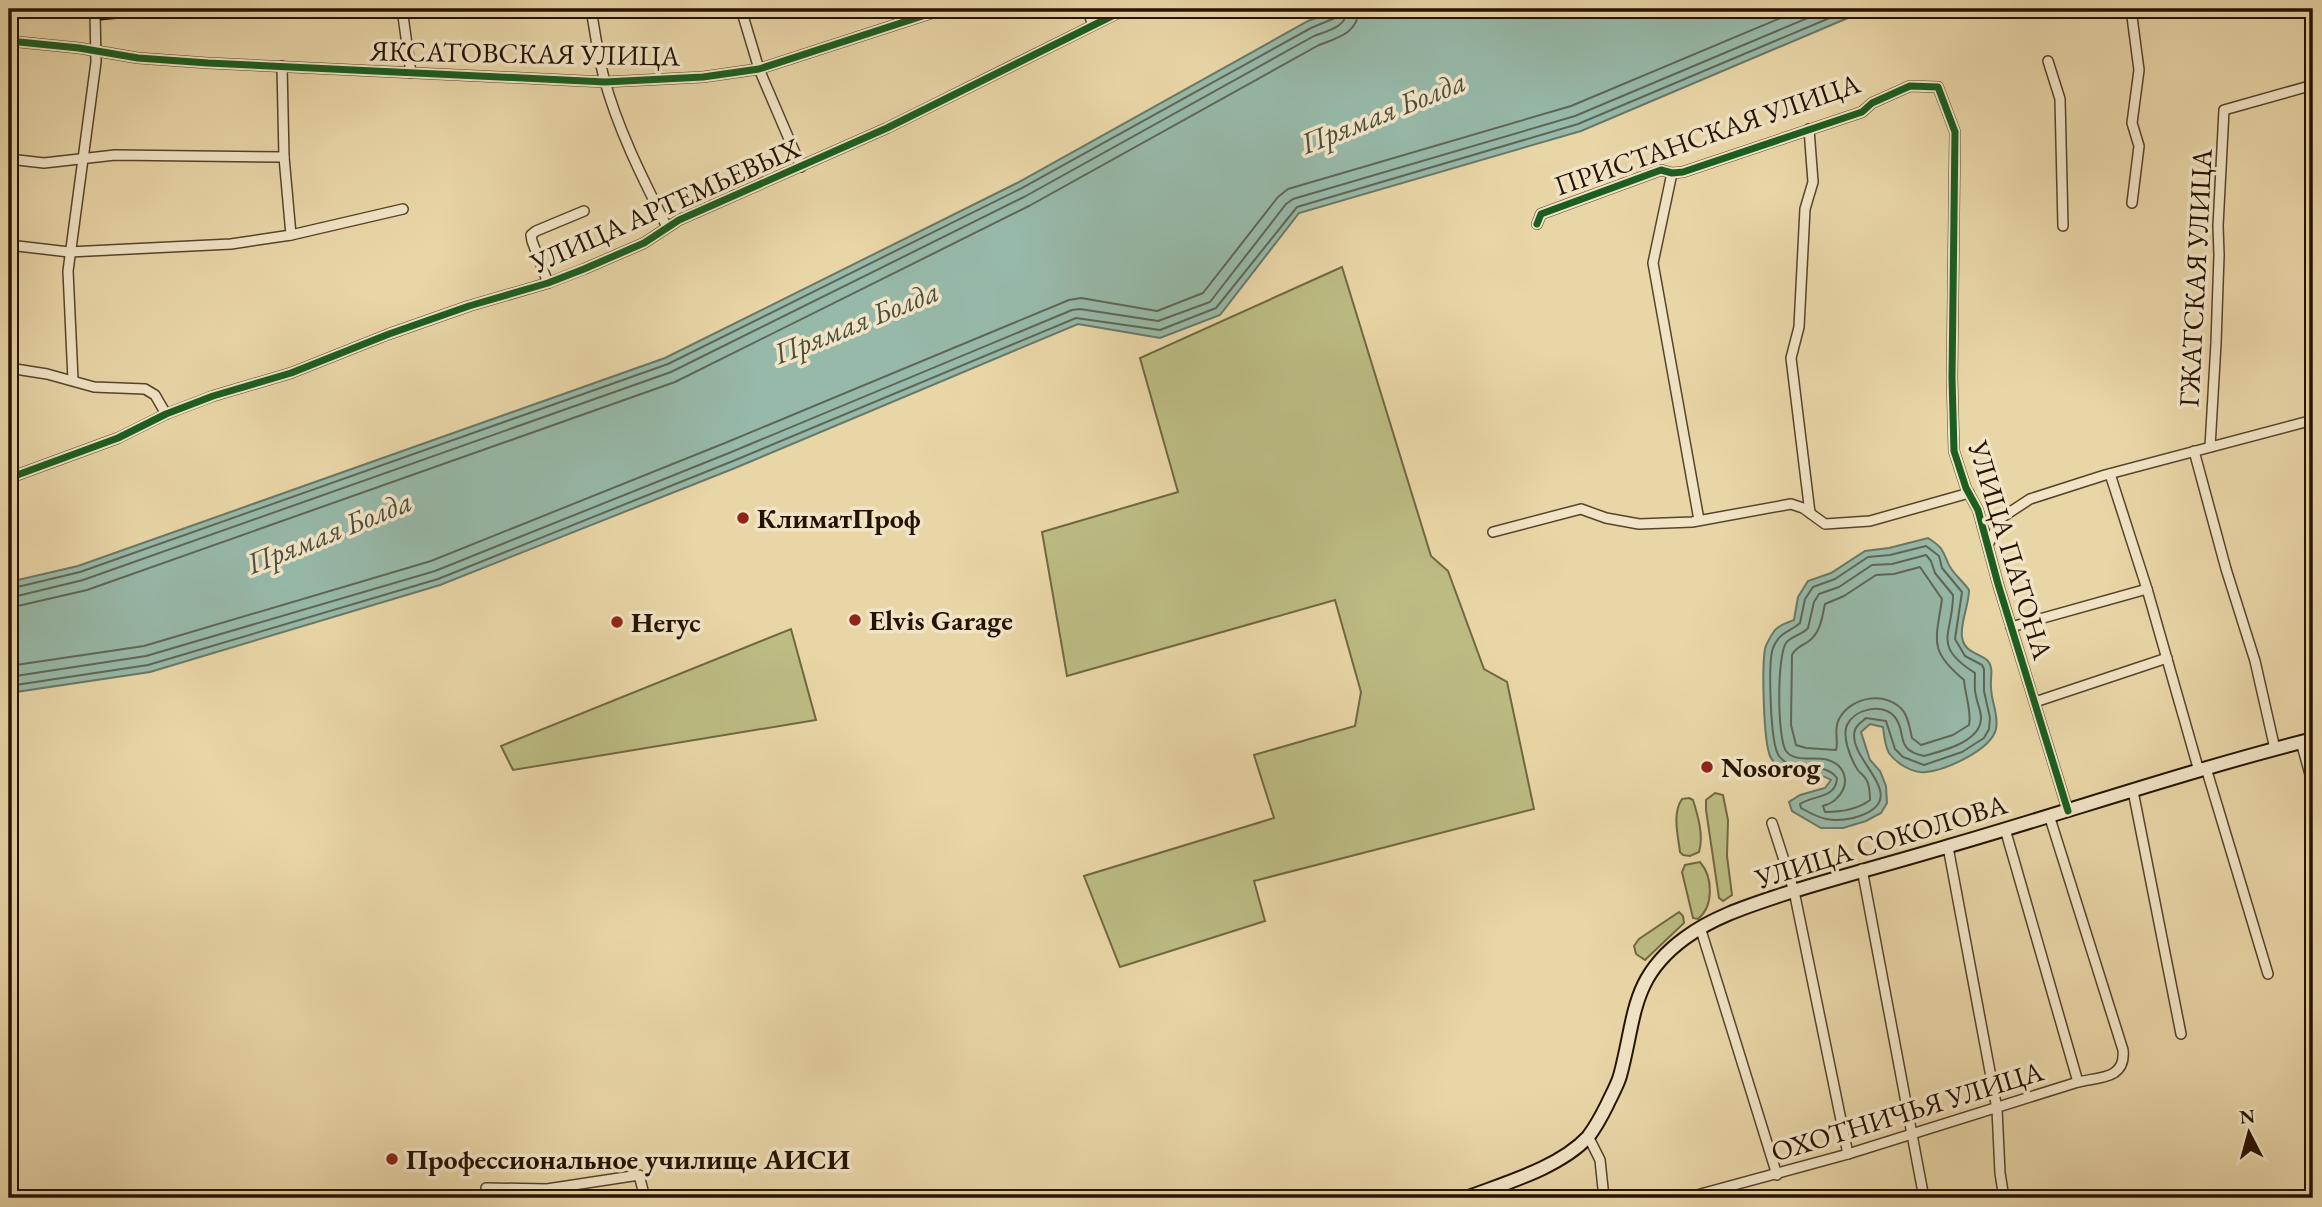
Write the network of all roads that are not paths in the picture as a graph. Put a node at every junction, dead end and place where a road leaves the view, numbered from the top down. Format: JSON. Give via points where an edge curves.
{"nodes":[{"id":1,"x":136,"y":9,"type":"edge"},
{"id":2,"x":402,"y":9,"type":"edge"},
{"id":3,"x":591,"y":9,"type":"edge"},
{"id":4,"x":741,"y":9,"type":"edge"},
{"id":5,"x":944,"y":9,"type":"edge"},
{"id":6,"x":1087,"y":9,"type":"edge"},
{"id":7,"x":1126,"y":9,"type":"edge"},
{"id":8,"x":2131,"y":9,"type":"edge"},
{"id":9,"x":95,"y":11,"type":"edge"},
{"id":10,"x":1093,"y":25,"type":"junction"},
{"id":11,"x":9,"y":41,"type":"edge"},
{"id":12,"x":95,"y":51,"type":"junction"},
{"id":13,"x":2048,"y":61,"type":"dead end"},
{"id":14,"x":282,"y":66,"type":"junction"},
{"id":15,"x":759,"y":69,"type":"junction"},
{"id":16,"x":411,"y":73,"type":"junction"},
{"id":17,"x":605,"y":82,"type":"junction"},
{"id":18,"x":2313,"y":85,"type":"edge"},
{"id":19,"x":1938,"y":87,"type":"joint"},
{"id":20,"x":1809,"y":129,"type":"junction"},
{"id":21,"x":284,"y":156,"type":"junction"},
{"id":22,"x":83,"y":158,"type":"junction"},
{"id":23,"x":9,"y":159,"type":"edge"},
{"id":24,"x":801,"y":167,"type":"junction"},
{"id":25,"x":1672,"y":173,"type":"junction"},
{"id":26,"x":2132,"y":203,"type":"dead end"},
{"id":27,"x":404,"y":209,"type":"dead end"},
{"id":28,"x":584,"y":211,"type":"dead end"},
{"id":29,"x":1537,"y":224,"type":"dead end"},
{"id":30,"x":2063,"y":226,"type":"dead end"},
{"id":31,"x":667,"y":227,"type":"junction"},
{"id":32,"x":291,"y":235,"type":"junction"},
{"id":33,"x":9,"y":244,"type":"edge"},
{"id":34,"x":69,"y":252,"type":"junction"},
{"id":35,"x":548,"y":283,"type":"junction"},
{"id":36,"x":9,"y":368,"type":"edge"},
{"id":37,"x":73,"y":380,"type":"junction"},
{"id":38,"x":166,"y":414,"type":"junction"},
{"id":39,"x":2311,"y":421,"type":"edge"},
{"id":40,"x":2210,"y":447,"type":"junction"},
{"id":41,"x":2194,"y":451,"type":"junction"},
{"id":42,"x":2313,"y":451,"type":"edge"},
{"id":43,"x":2110,"y":474,"type":"junction"},
{"id":44,"x":9,"y":478,"type":"edge"},
{"id":45,"x":1969,"y":494,"type":"junction"},
{"id":46,"x":1810,"y":513,"type":"junction"},
{"id":47,"x":1699,"y":520,"type":"junction"},
{"id":48,"x":1493,"y":531,"type":"dead end"},
{"id":49,"x":1988,"y":545,"type":"junction"},
{"id":50,"x":2147,"y":589,"type":"junction"},
{"id":51,"x":2011,"y":627,"type":"junction"},
{"id":52,"x":2167,"y":658,"type":"junction"},
{"id":53,"x":2035,"y":702,"type":"junction"},
{"id":54,"x":2307,"y":740,"type":"edge"},
{"id":55,"x":2275,"y":749,"type":"junction"},
{"id":56,"x":2202,"y":770,"type":"junction"},
{"id":57,"x":2313,"y":785,"type":"edge"},
{"id":58,"x":2133,"y":791,"type":"junction"},
{"id":59,"x":2068,"y":811,"type":"junction"},
{"id":60,"x":2049,"y":815,"type":"junction"},
{"id":61,"x":1772,"y":823,"type":"dead end"},
{"id":62,"x":2005,"y":829,"type":"junction"},
{"id":63,"x":1948,"y":846,"type":"junction"},
{"id":64,"x":1862,"y":869,"type":"junction"},
{"id":65,"x":1794,"y":891,"type":"junction"},
{"id":66,"x":1700,"y":927,"type":"junction"},
{"id":67,"x":2268,"y":974,"type":"dead end"},
{"id":68,"x":2181,"y":1034,"type":"dead end"},
{"id":69,"x":2078,"y":1082,"type":"junction"},
{"id":70,"x":1997,"y":1109,"type":"junction"},
{"id":71,"x":1913,"y":1134,"type":"junction"},
{"id":72,"x":1588,"y":1136,"type":"junction"},
{"id":73,"x":1848,"y":1154,"type":"junction"},
{"id":74,"x":1777,"y":1175,"type":"junction"},
{"id":75,"x":486,"y":1188,"type":"dead end"},
{"id":76,"x":645,"y":1198,"type":"edge"},
{"id":77,"x":1466,"y":1198,"type":"edge"},
{"id":78,"x":1604,"y":1198,"type":"edge"},
{"id":79,"x":1686,"y":1198,"type":"edge"},
{"id":80,"x":1924,"y":1198,"type":"edge"},
{"id":81,"x":2004,"y":1198,"type":"edge"}],
"edges":[{"from":1,"to":9,"type":"main road"},
{"from":2,"to":16,"type":"street"},
{"from":3,"to":17,"type":"street"},
{"from":4,"to":15,"type":"street"},
{"from":5,"to":15,"type":"street","name":"ЯКСАТОВСКАЯ УЛИЦА"},
{"from":6,"to":10,"type":"street"},
{"from":7,"to":10,"type":"street","name":"УЛИЦА АРТЕМЬЕВЫХ"},
{"from":8,"to":26,"type":"street","via":[[2139,70],[2132,123],[2139,146]]},
{"from":9,"to":12,"type":"street"},
{"from":10,"to":24,"type":"street","name":"УЛИЦА АРТЕМЬЕВЫХ"},
{"from":11,"to":12,"type":"street","name":"ЯКСАТОВСКАЯ УЛИЦА"},
{"from":12,"to":14,"type":"street","name":"ЯКСАТОВСКАЯ УЛИЦА","via":[[138,58]]},
{"from":12,"to":22,"type":"street"},
{"from":13,"to":30,"type":"street","via":[[2060,99]]},
{"from":14,"to":16,"type":"street","name":"ЯКСАТОВСКАЯ УЛИЦА"},
{"from":14,"to":21,"type":"street"},
{"from":15,"to":17,"type":"street","name":"ЯКСАТОВСКАЯ УЛИЦА"},
{"from":15,"to":24,"type":"street"},
{"from":16,"to":17,"type":"street","name":"ЯКСАТОВСКАЯ УЛИЦА"},
{"from":17,"to":31,"type":"street","via":[[633,159]]},
{"from":18,"to":40,"type":"street","name":"ГЖАТСКАЯ УЛИЦА","via":[[2224,110]]},
{"from":19,"to":20,"type":"street","name":"ПРИСТАНСКАЯ УЛИЦА","via":[[1910,86],[1862,112]]},
{"from":19,"to":45,"type":"street","name":"УЛИЦА ПАТОНА","via":[[1955,132],[1954,452]]},
{"from":20,"to":25,"type":"street","name":"ПРИСТАНСКАЯ УЛИЦА"},
{"from":20,"to":46,"type":"street","via":[[1813,182],[1805,209],[1799,327],[1791,358]]},
{"from":21,"to":22,"type":"street"},
{"from":21,"to":32,"type":"street"},
{"from":22,"to":23,"type":"street","via":[[62,163]]},
{"from":22,"to":34,"type":"street"},
{"from":24,"to":31,"type":"street","name":"УЛИЦА АРТЕМЬЕВЫХ"},
{"from":25,"to":29,"type":"street","name":"ПРИСТАНСКАЯ УЛИЦА","via":[[1661,170],[1541,214]]},
{"from":25,"to":47,"type":"street","via":[[1653,263]]},
{"from":27,"to":32,"type":"street"},
{"from":28,"to":35,"type":"street","via":[[531,235]]},
{"from":31,"to":35,"type":"street","name":"УЛИЦА АРТЕМЬЕВЫХ","via":[[644,243]]},
{"from":32,"to":34,"type":"street","via":[[231,244]]},
{"from":33,"to":34,"type":"street"},
{"from":34,"to":37,"type":"street"},
{"from":35,"to":38,"type":"street","name":"УЛИЦА АРТЕМЬЕВЫХ","via":[[457,310]]},
{"from":36,"to":37,"type":"street"},
{"from":37,"to":38,"type":"street","via":[[109,389],[145,389],[155,395]]},
{"from":38,"to":44,"type":"street","name":"УЛИЦА АРТЕМЬЕВЫХ","via":[[118,438]]},
{"from":39,"to":40,"type":"street"},
{"from":39,"to":42,"type":"street"},
{"from":40,"to":41,"type":"street"},
{"from":41,"to":43,"type":"street"},
{"from":41,"to":55,"type":"street","via":[[2255,661]]},
{"from":43,"to":49,"type":"street","via":[[2030,499],[2001,518]]},
{"from":43,"to":50,"type":"street"},
{"from":45,"to":46,"type":"street","via":[[1870,522],[1825,524]]},
{"from":45,"to":49,"type":"street","name":"УЛИЦА ПАТОНА"},
{"from":46,"to":47,"type":"street","via":[[1791,505]]},
{"from":47,"to":48,"type":"street","via":[[1639,524],[1581,509]]},
{"from":49,"to":51,"type":"street","name":"УЛИЦА ПАТОНА"},
{"from":50,"to":51,"type":"street"},
{"from":50,"to":52,"type":"street"},
{"from":51,"to":53,"type":"street","name":"УЛИЦА ПАТОНА"},
{"from":52,"to":53,"type":"street"},
{"from":52,"to":56,"type":"street"},
{"from":53,"to":59,"type":"street","name":"УЛИЦА ПАТОНА"},
{"from":54,"to":55,"type":"main road","name":"УЛИЦА СОКОЛОВА"},
{"from":54,"to":57,"type":"street"},
{"from":55,"to":56,"type":"main road","name":"УЛИЦА СОКОЛОВА"},
{"from":56,"to":58,"type":"main road","name":"УЛИЦА СОКОЛОВА"},
{"from":56,"to":67,"type":"street"},
{"from":58,"to":59,"type":"main road","name":"УЛИЦА СОКОЛОВА"},
{"from":58,"to":68,"type":"street"},
{"from":59,"to":60,"type":"main road","name":"УЛИЦА СОКОЛОВА"},
{"from":60,"to":62,"type":"main road","name":"УЛИЦА СОКОЛОВА"},
{"from":60,"to":69,"type":"street","name":"ОХОТНИЧЬЯ УЛИЦА","via":[[2123,1050],[2120,1070]]},
{"from":61,"to":65,"type":"street"},
{"from":62,"to":63,"type":"main road","name":"УЛИЦА СОКОЛОВА"},
{"from":62,"to":69,"type":"street"},
{"from":63,"to":64,"type":"main road","name":"УЛИЦА СОКОЛОВА"},
{"from":63,"to":70,"type":"street"},
{"from":64,"to":65,"type":"main road","name":"УЛИЦА СОКОЛОВА"},
{"from":64,"to":71,"type":"street"},
{"from":65,"to":66,"type":"main road","name":"УЛИЦА СОКОЛОВА"},
{"from":65,"to":73,"type":"street"},
{"from":66,"to":72,"type":"main road","name":"УЛИЦА СОКОЛОВА","via":[[1662,957],[1646,979],[1636,1002],[1619,1078]]},
{"from":66,"to":74,"type":"street"},
{"from":69,"to":70,"type":"street","name":"ОХОТНИЧЬЯ УЛИЦА"},
{"from":70,"to":71,"type":"street","name":"ОХОТНИЧЬЯ УЛИЦА"},
{"from":70,"to":81,"type":"street"},
{"from":71,"to":73,"type":"street","name":"ОХОТНИЧЬЯ УЛИЦА"},
{"from":71,"to":80,"type":"street"},
{"from":72,"to":77,"type":"main road","via":[[1532,1173]]},
{"from":72,"to":78,"type":"street","via":[[1600,1160]]},
{"from":73,"to":74,"type":"street","name":"ОХОТНИЧЬЯ УЛИЦА"},
{"from":74,"to":79,"type":"street","name":"ОХОТНИЧЬЯ УЛИЦА"},
{"from":75,"to":76,"type":"street","via":[[547,1189],[639,1175]]}]}
